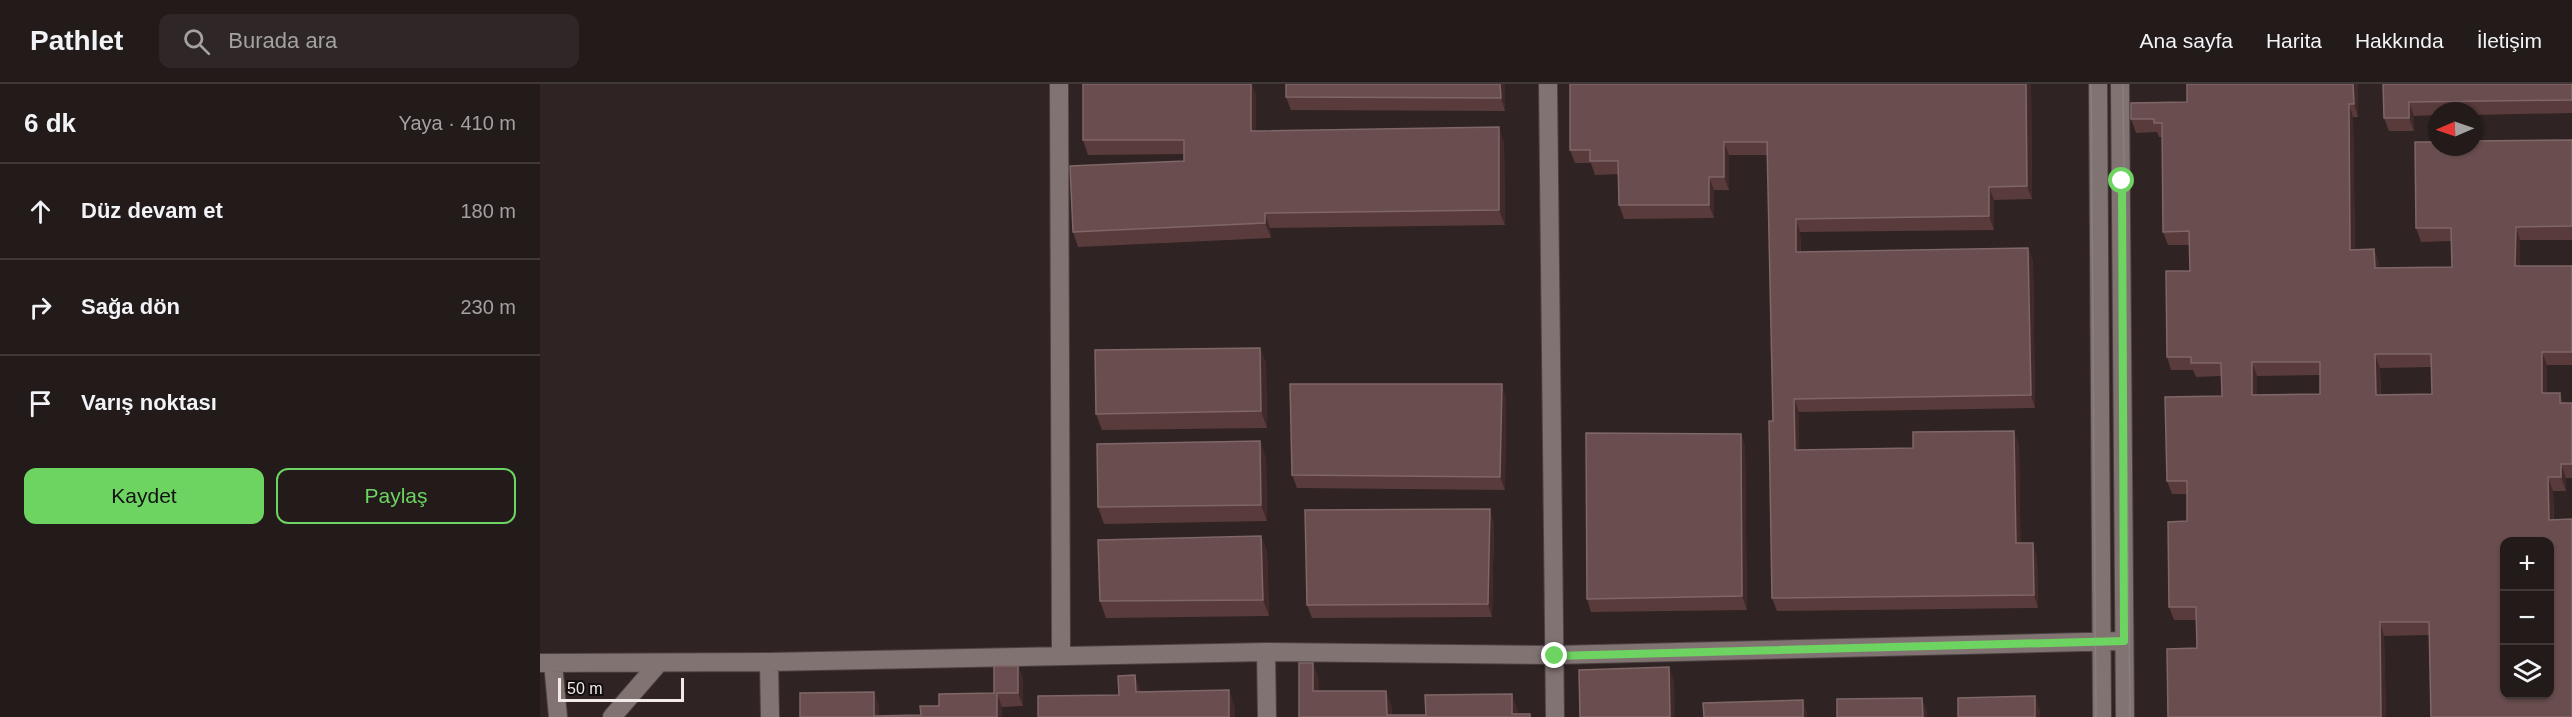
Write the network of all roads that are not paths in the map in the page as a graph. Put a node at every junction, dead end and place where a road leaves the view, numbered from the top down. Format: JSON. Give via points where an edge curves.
{"nodes":[{"id":1,"x":1059,"y":84,"type":"edge"},
{"id":2,"x":1548,"y":84,"type":"edge"},
{"id":3,"x":2098,"y":84,"type":"edge"},
{"id":4,"x":2120,"y":84,"type":"edge"},
{"id":5,"x":2102,"y":641,"type":"junction"},
{"id":6,"x":2124,"y":641,"type":"junction"},
{"id":7,"x":1266,"y":652,"type":"junction"},
{"id":8,"x":1061,"y":656,"type":"junction"},
{"id":9,"x":1555,"y":656,"type":"junction"},
{"id":10,"x":769,"y":662,"type":"junction"},
{"id":11,"x":547,"y":663,"type":"edge"},
{"id":12,"x":658,"y":664,"type":"junction"},
{"id":13,"x":558,"y":717,"type":"edge"},
{"id":14,"x":612,"y":717,"type":"edge"},
{"id":15,"x":770,"y":717,"type":"edge"},
{"id":16,"x":1267,"y":717,"type":"edge"},
{"id":17,"x":1555,"y":717,"type":"edge"},
{"id":18,"x":2102,"y":717,"type":"edge"},
{"id":19,"x":2125,"y":717,"type":"edge"}],
"edges":[{"from":1,"to":8,"type":"street"},
{"from":2,"to":9,"type":"street"},
{"from":3,"to":5,"type":"street"},
{"from":4,"to":6,"type":"street"},
{"from":5,"to":6,"type":"street"},
{"from":5,"to":9,"type":"street"},
{"from":5,"to":18,"type":"street"},
{"from":6,"to":19,"type":"street"},
{"from":7,"to":8,"type":"street"},
{"from":7,"to":9,"type":"street"},
{"from":7,"to":16,"type":"street"},
{"from":8,"to":10,"type":"street"},
{"from":9,"to":17,"type":"street"},
{"from":10,"to":12,"type":"street"},
{"from":10,"to":15,"type":"street"},
{"from":11,"to":12,"type":"street"},
{"from":11,"to":13,"type":"street"},
{"from":12,"to":14,"type":"street"}]}
